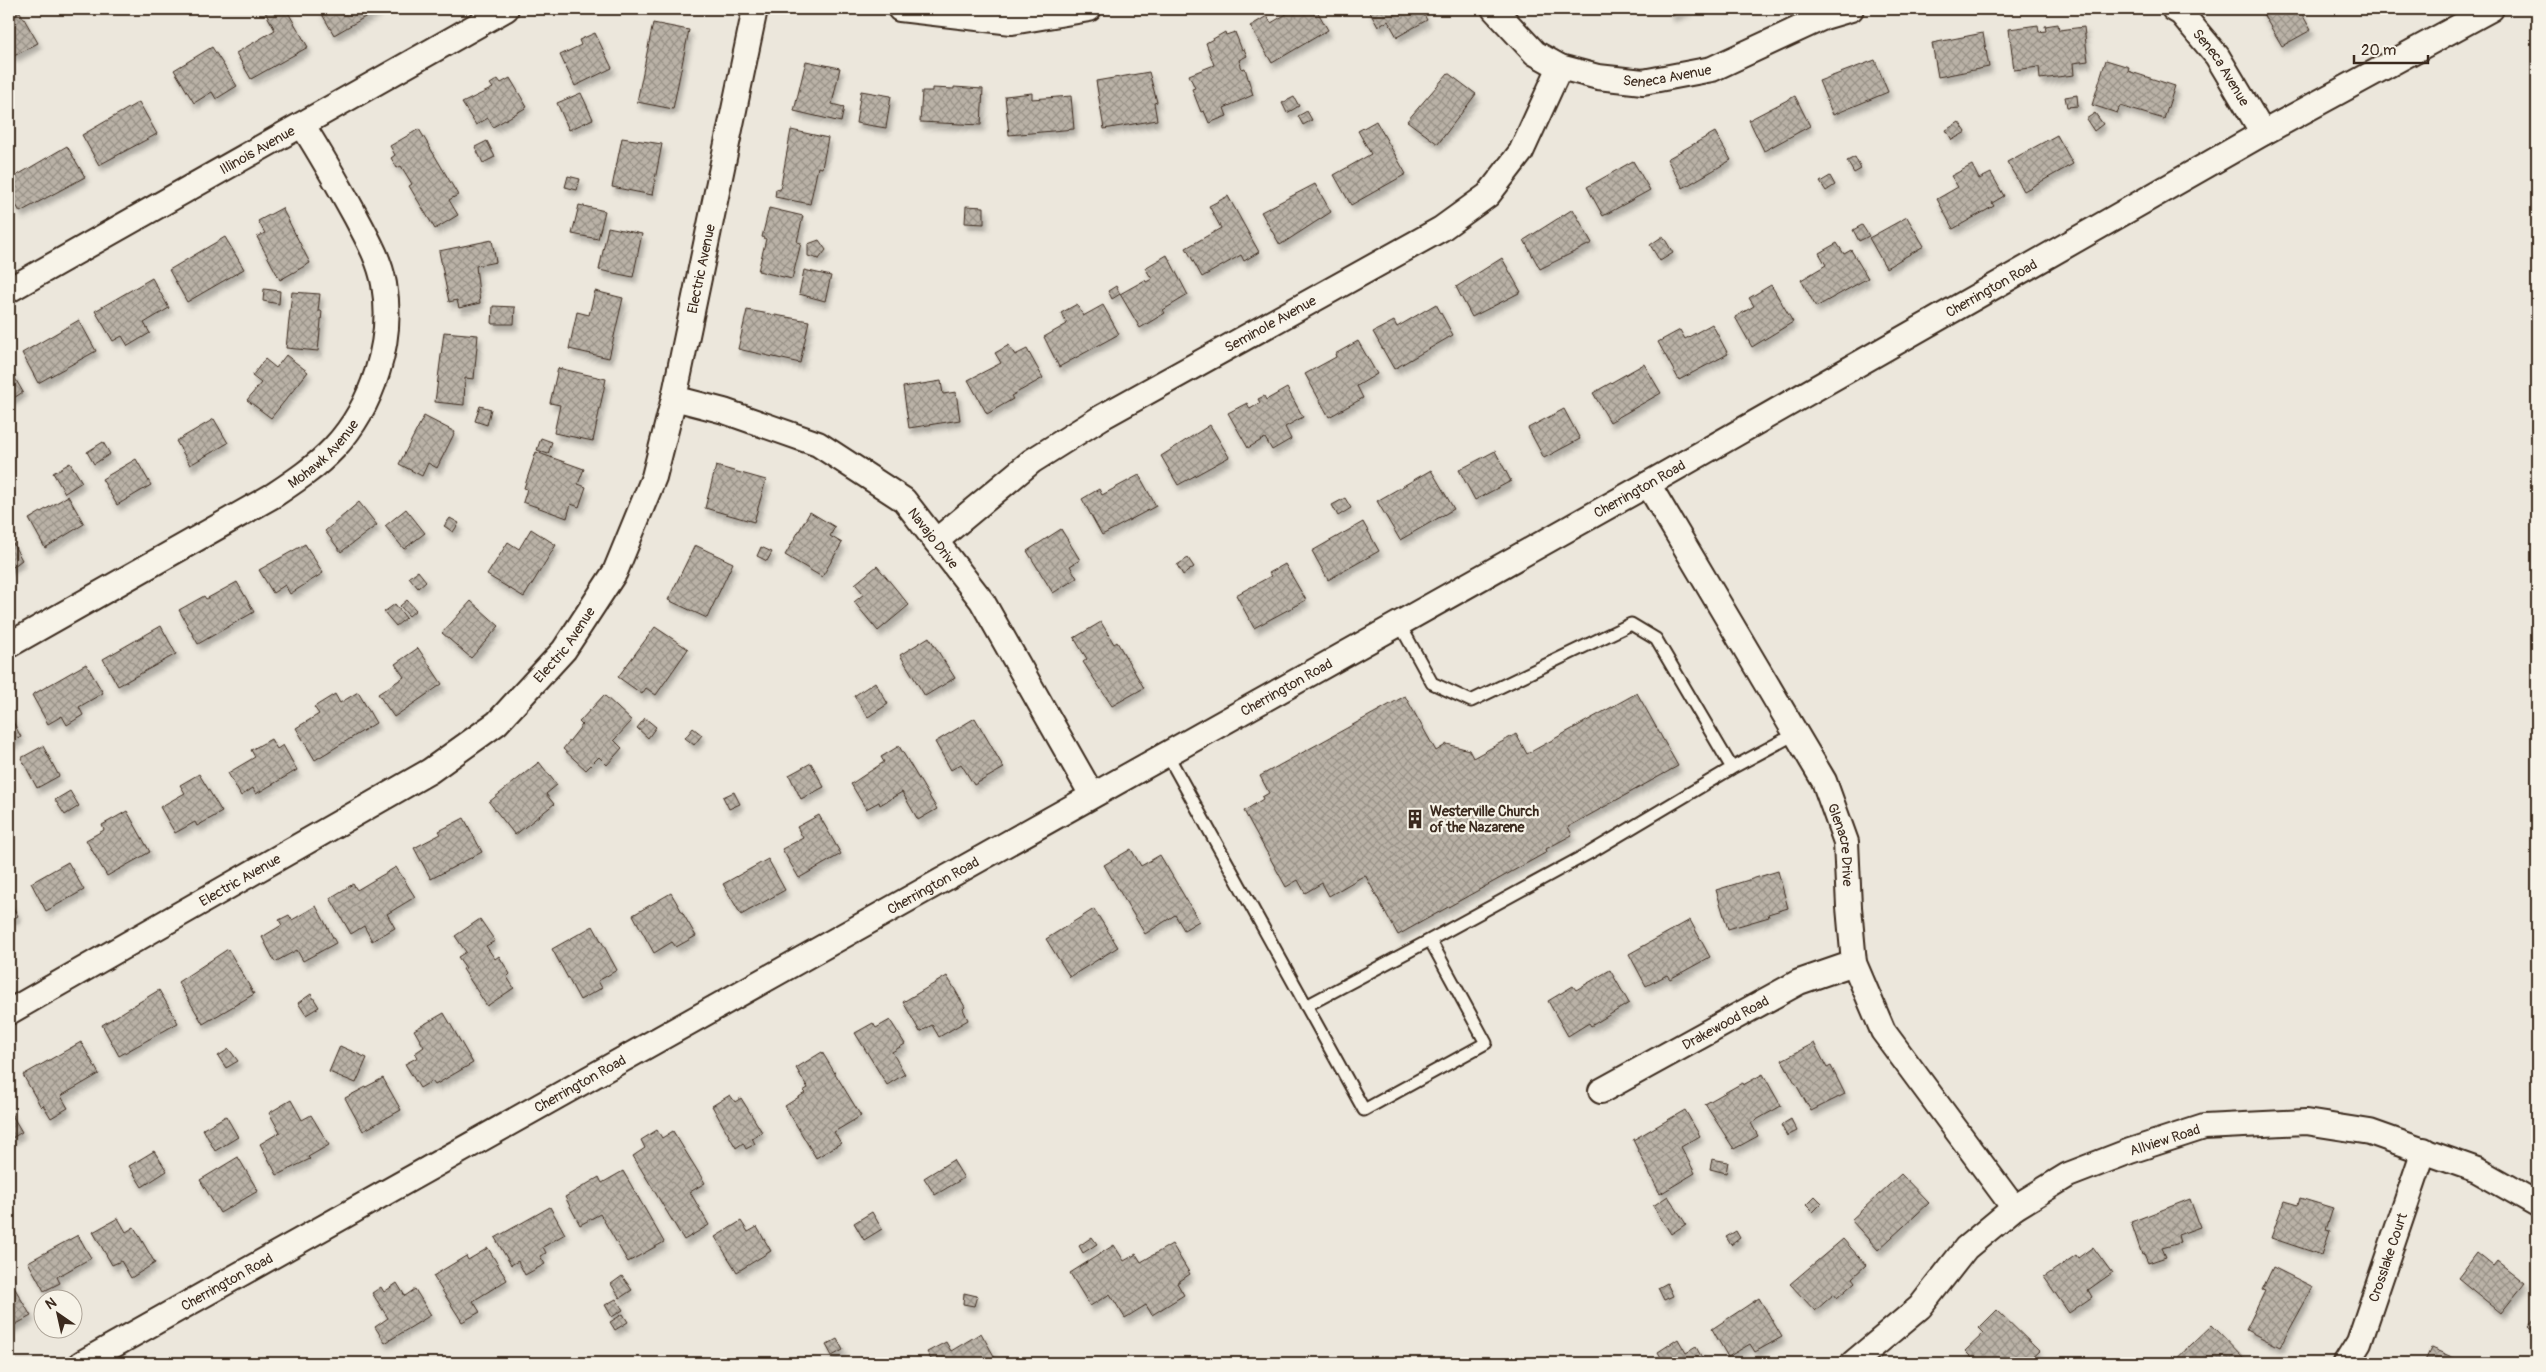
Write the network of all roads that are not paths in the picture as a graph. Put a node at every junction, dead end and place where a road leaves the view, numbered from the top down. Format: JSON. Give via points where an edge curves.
{"nodes":[{"id":1,"x":506,"y":9,"type":"edge"},
{"id":2,"x":755,"y":9,"type":"edge"},
{"id":3,"x":900,"y":9,"type":"edge"},
{"id":4,"x":1089,"y":9,"type":"edge"},
{"id":5,"x":1494,"y":9,"type":"edge"},
{"id":6,"x":1851,"y":9,"type":"edge"},
{"id":7,"x":2174,"y":9,"type":"edge"},
{"id":8,"x":2491,"y":9,"type":"edge"},
{"id":9,"x":1560,"y":67,"type":"junction"},
{"id":10,"x":303,"y":126,"type":"junction"},
{"id":11,"x":2263,"y":133,"type":"junction"},
{"id":12,"x":9,"y":290,"type":"edge"},
{"id":13,"x":674,"y":398,"type":"junction"},
{"id":14,"x":1648,"y":484,"type":"junction"},
{"id":15,"x":936,"y":541,"type":"junction"},
{"id":16,"x":1399,"y":623,"type":"junction"},
{"id":17,"x":9,"y":645,"type":"edge"},
{"id":18,"x":1795,"y":734,"type":"junction"},
{"id":19,"x":1167,"y":754,"type":"junction"},
{"id":20,"x":1732,"y":768,"type":"junction"},
{"id":21,"x":1092,"y":795,"type":"junction"},
{"id":22,"x":1430,"y":940,"type":"junction"},
{"id":23,"x":1854,"y":963,"type":"junction"},
{"id":24,"x":1306,"y":1006,"type":"junction"},
{"id":25,"x":9,"y":1012,"type":"edge"},
{"id":26,"x":1601,"y":1092,"type":"dead end"},
{"id":27,"x":2424,"y":1150,"type":"junction"},
{"id":28,"x":2537,"y":1204,"type":"edge"},
{"id":29,"x":2014,"y":1208,"type":"junction"},
{"id":30,"x":82,"y":1363,"type":"edge"},
{"id":31,"x":1853,"y":1363,"type":"edge"},
{"id":32,"x":2346,"y":1363,"type":"edge"}],
"edges":[{"from":1,"to":10,"type":"street","name":"Illinois Avenue"},
{"from":2,"to":13,"type":"street","name":"Electric Avenue"},
{"from":3,"to":4,"type":"street","via":[[1012,22]]},
{"from":5,"to":9,"type":"street","name":"Seneca Avenue","via":[[1535,53]]},
{"from":6,"to":9,"type":"street","name":"Seneca Avenue","via":[[1824,17],[1712,69],[1643,82],[1598,77]]},
{"from":7,"to":11,"type":"street","name":"Seneca Avenue","via":[[2217,56]]},
{"from":8,"to":11,"type":"street","name":"Cherrington Road"},
{"from":9,"to":15,"type":"street","name":"Seminole Avenue","via":[[1521,152],[1488,195],[1441,229],[1102,417],[1048,451]]},
{"from":10,"to":12,"type":"street","name":"Illinois Avenue"},
{"from":10,"to":17,"type":"street","name":"Mohawk Avenue","via":[[374,251],[384,283],[386,317],[383,350],[358,418],[334,448],[306,474]]},
{"from":11,"to":14,"type":"street","name":"Cherrington Road"},
{"from":13,"to":15,"type":"street","name":"Navajo Drive","via":[[724,411],[818,444],[904,500]]},
{"from":13,"to":25,"type":"street","name":"Electric Avenue","via":[[654,478],[615,572],[564,650],[497,723],[430,771]]},
{"from":14,"to":16,"type":"street","name":"Cherrington Road"},
{"from":14,"to":18,"type":"street","name":"Glenacre Drive"},
{"from":15,"to":21,"type":"street","name":"Navajo Drive","via":[[982,601]]},
{"from":16,"to":19,"type":"street","name":"Cherrington Road"},
{"from":16,"to":20,"type":"lane","via":[[1432,683],[1471,702],[1631,624],[1656,639]]},
{"from":18,"to":20,"type":"lane"},
{"from":18,"to":23,"type":"street","name":"Glenacre Drive","via":[[1824,781],[1846,842]]},
{"from":19,"to":21,"type":"street","name":"Cherrington Road"},
{"from":19,"to":24,"type":"lane"},
{"from":20,"to":22,"type":"lane","via":[[1591,852]]},
{"from":21,"to":30,"type":"street","name":"Cherrington Road"},
{"from":22,"to":24,"type":"lane"},
{"from":22,"to":24,"type":"lane","via":[[1486,1043],[1364,1110]]},
{"from":23,"to":26,"type":"street","name":"Drakewood Road","via":[[1799,982]]},
{"from":23,"to":29,"type":"street","name":"Glenacre Drive","via":[[1883,1031]]},
{"from":27,"to":28,"type":"street","name":"Allview Road","via":[[2477,1170]]},
{"from":27,"to":29,"type":"street","name":"Allview Road","via":[[2370,1132],[2306,1122],[2204,1127],[2068,1175]]},
{"from":27,"to":32,"type":"street","name":"Crosslake Court","via":[[2359,1342]]},
{"from":29,"to":31,"type":"street","name":"Allview Road","via":[[1966,1248],[1920,1307]]}]}
